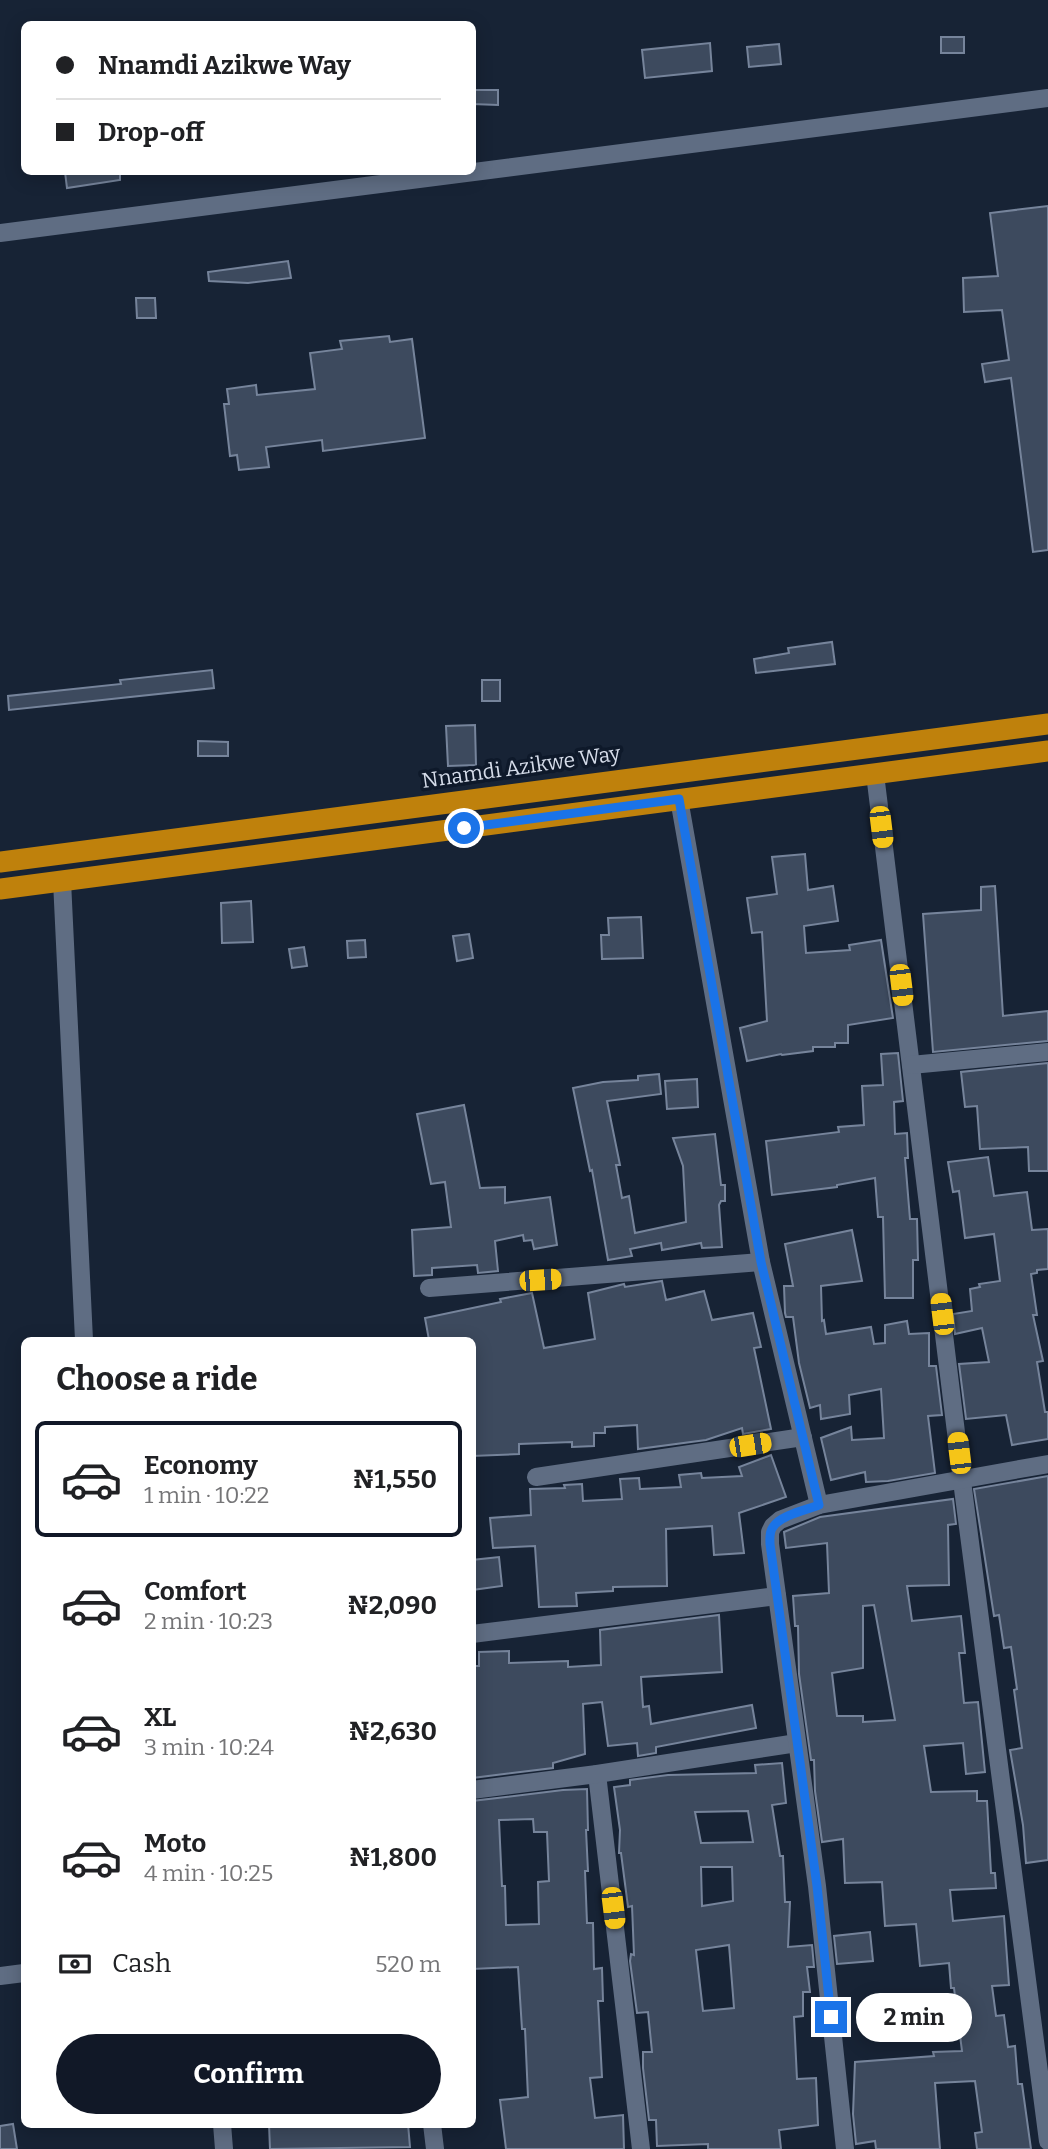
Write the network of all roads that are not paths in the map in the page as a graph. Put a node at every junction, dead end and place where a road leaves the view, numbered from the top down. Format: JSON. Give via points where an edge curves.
{"nodes":[{"id":1,"x":1048,"y":97,"type":"edge"},
{"id":2,"x":476,"y":171,"type":"edge"},
{"id":3,"x":447,"y":175,"type":"edge"},
{"id":4,"x":0,"y":233,"type":"edge"},
{"id":5,"x":1048,"y":724,"type":"edge"},
{"id":6,"x":1048,"y":751,"type":"edge"},
{"id":7,"x":875,"y":774,"type":"junction"},
{"id":8,"x":679,"y":799,"type":"junction"},
{"id":9,"x":0,"y":862,"type":"edge"},
{"id":10,"x":62,"y":881,"type":"junction"},
{"id":11,"x":0,"y":889,"type":"edge"},
{"id":12,"x":1048,"y":1052,"type":"edge"},
{"id":13,"x":911,"y":1065,"type":"junction"},
{"id":14,"x":761,"y":1262,"type":"junction"},
{"id":15,"x":429,"y":1288,"type":"dead end"},
{"id":16,"x":83,"y":1337,"type":"edge"},
{"id":17,"x":803,"y":1437,"type":"junction"},
{"id":18,"x":1048,"y":1464,"type":"edge"},
{"id":19,"x":536,"y":1477,"type":"dead end"},
{"id":20,"x":962,"y":1481,"type":"junction"},
{"id":21,"x":819,"y":1505,"type":"junction"},
{"id":22,"x":777,"y":1596,"type":"junction"},
{"id":23,"x":476,"y":1634,"type":"edge"},
{"id":24,"x":797,"y":1743,"type":"junction"},
{"id":25,"x":597,"y":1774,"type":"junction"},
{"id":26,"x":476,"y":1789,"type":"edge"},
{"id":27,"x":21,"y":1973,"type":"edge"},
{"id":28,"x":0,"y":1976,"type":"edge"},
{"id":29,"x":222,"y":2128,"type":"edge"},
{"id":30,"x":432,"y":2128,"type":"edge"},
{"id":31,"x":1048,"y":2141,"type":"edge"},
{"id":32,"x":224,"y":2149,"type":"edge"},
{"id":33,"x":435,"y":2149,"type":"edge"},
{"id":34,"x":641,"y":2149,"type":"edge"},
{"id":35,"x":845,"y":2149,"type":"edge"}],
"edges":[{"from":1,"to":2,"type":"street"},
{"from":3,"to":4,"type":"street"},
{"from":5,"to":9,"type":"highway","name":"Nnamdi Azikwe Way"},
{"from":6,"to":7,"type":"highway"},
{"from":7,"to":8,"type":"highway"},
{"from":7,"to":13,"type":"street"},
{"from":8,"to":10,"type":"highway"},
{"from":8,"to":14,"type":"street"},
{"from":10,"to":11,"type":"highway"},
{"from":10,"to":16,"type":"street"},
{"from":12,"to":13,"type":"street"},
{"from":13,"to":20,"type":"street"},
{"from":14,"to":15,"type":"street"},
{"from":14,"to":17,"type":"street"},
{"from":17,"to":19,"type":"street"},
{"from":17,"to":21,"type":"street"},
{"from":18,"to":20,"type":"street"},
{"from":20,"to":21,"type":"street"},
{"from":20,"to":31,"type":"street"},
{"from":21,"to":22,"type":"street","via":[[780,1521],[770,1532]]},
{"from":22,"to":23,"type":"street"},
{"from":22,"to":24,"type":"street"},
{"from":24,"to":25,"type":"street"},
{"from":24,"to":35,"type":"street"},
{"from":25,"to":26,"type":"street"},
{"from":25,"to":34,"type":"street"},
{"from":27,"to":28,"type":"street"},
{"from":29,"to":32,"type":"street"},
{"from":30,"to":33,"type":"street"}]}
